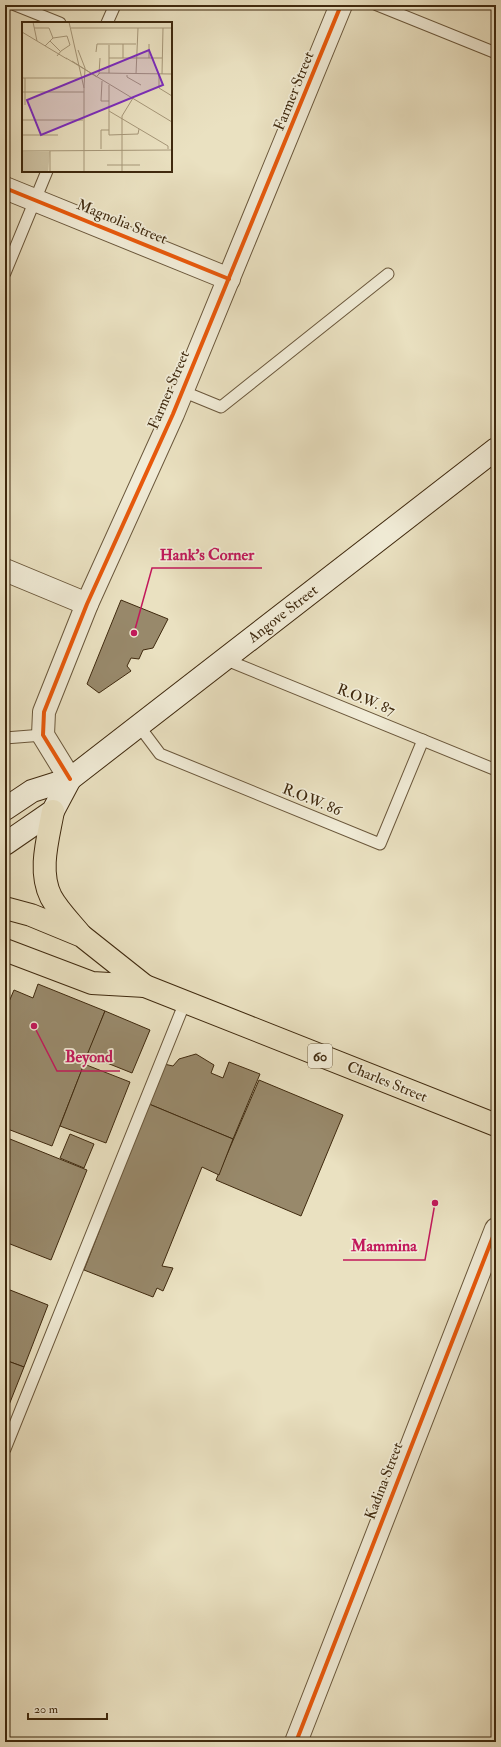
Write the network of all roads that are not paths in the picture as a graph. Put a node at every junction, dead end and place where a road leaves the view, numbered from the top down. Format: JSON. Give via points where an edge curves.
{"nodes":[{"id":1,"x":15,"y":5,"type":"edge"},
{"id":2,"x":115,"y":5,"type":"edge"},
{"id":3,"x":341,"y":5,"type":"edge"},
{"id":4,"x":377,"y":5,"type":"edge"},
{"id":5,"x":58,"y":22,"type":"edge"},
{"id":6,"x":107,"y":22,"type":"edge"},
{"id":7,"x":496,"y":53,"type":"edge"},
{"id":8,"x":47,"y":172,"type":"edge"},
{"id":9,"x":5,"y":188,"type":"edge"},
{"id":10,"x":35,"y":200,"type":"junction"},
{"id":11,"x":5,"y":273,"type":"edge"},
{"id":12,"x":388,"y":274,"type":"dead end"},
{"id":13,"x":229,"y":279,"type":"junction"},
{"id":14,"x":182,"y":391,"type":"junction"},
{"id":15,"x":496,"y":449,"type":"edge"},
{"id":16,"x":5,"y":570,"type":"edge"},
{"id":17,"x":87,"y":604,"type":"junction"},
{"id":18,"x":224,"y":659,"type":"junction"},
{"id":19,"x":139,"y":726,"type":"junction"},
{"id":20,"x":43,"y":735,"type":"junction"},
{"id":21,"x":5,"y":738,"type":"edge"},
{"id":22,"x":423,"y":740,"type":"junction"},
{"id":23,"x":496,"y":770,"type":"edge"},
{"id":24,"x":70,"y":780,"type":"junction"},
{"id":25,"x":5,"y":809,"type":"edge"},
{"id":26,"x":53,"y":811,"type":"junction"},
{"id":27,"x":5,"y":844,"type":"edge"},
{"id":28,"x":5,"y":908,"type":"edge"},
{"id":29,"x":82,"y":936,"type":"junction"},
{"id":30,"x":6,"y":955,"type":"edge"},
{"id":31,"x":145,"y":986,"type":"junction"},
{"id":32,"x":185,"y":1002,"type":"junction"},
{"id":33,"x":496,"y":1125,"type":"edge"},
{"id":34,"x":496,"y":1229,"type":"edge"},
{"id":35,"x":5,"y":1449,"type":"edge"},
{"id":36,"x":296,"y":1742,"type":"edge"}],
"edges":[{"from":1,"to":5,"type":"lane"},
{"from":2,"to":6,"type":"lane"},
{"from":3,"to":13,"type":"street","name":"Farmer Street"},
{"from":4,"to":7,"type":"lane"},
{"from":8,"to":10,"type":"lane"},
{"from":9,"to":10,"type":"street","name":"Magnolia Street"},
{"from":10,"to":11,"type":"lane"},
{"from":10,"to":13,"type":"street","name":"Magnolia Street"},
{"from":12,"to":14,"type":"lane","via":[[221,407]]},
{"from":13,"to":14,"type":"street","name":"Farmer Street"},
{"from":14,"to":17,"type":"street","name":"Farmer Street"},
{"from":15,"to":18,"type":"street","name":"Angove Street"},
{"from":16,"to":17,"type":"street"},
{"from":17,"to":20,"type":"street","name":"Farmer Street","via":[[44,712]]},
{"from":18,"to":19,"type":"street","name":"Angove Street"},
{"from":18,"to":22,"type":"lane","name":"R.O.W. 87"},
{"from":19,"to":22,"type":"lane","name":"R.O.W. 86","via":[[160,754],[380,844]]},
{"from":19,"to":24,"type":"street","name":"Angove Street"},
{"from":20,"to":21,"type":"lane"},
{"from":20,"to":24,"type":"street"},
{"from":22,"to":23,"type":"lane","name":"R.O.W. 87"},
{"from":24,"to":25,"type":"street","name":"Angove Street","via":[[32,791]]},
{"from":24,"to":26,"type":"street","name":"Angove Street"},
{"from":26,"to":27,"type":"street","name":"Angove Street"},
{"from":26,"to":29,"type":"highway","via":[[46,849],[45,880],[51,898]]},
{"from":28,"to":29,"type":"highway","name":"Charles Street","number":"60","via":[[31,915]]},
{"from":29,"to":31,"type":"highway","name":"Charles Street","number":"60"},
{"from":30,"to":31,"type":"highway","name":"Charles Street","number":"60","via":[[92,983]]},
{"from":31,"to":32,"type":"highway","name":"Charles Street","number":"60"},
{"from":32,"to":33,"type":"highway","name":"Charles Street","number":"60"},
{"from":32,"to":35,"type":"lane"},
{"from":34,"to":36,"type":"street","name":"Kadina Street"}]}
